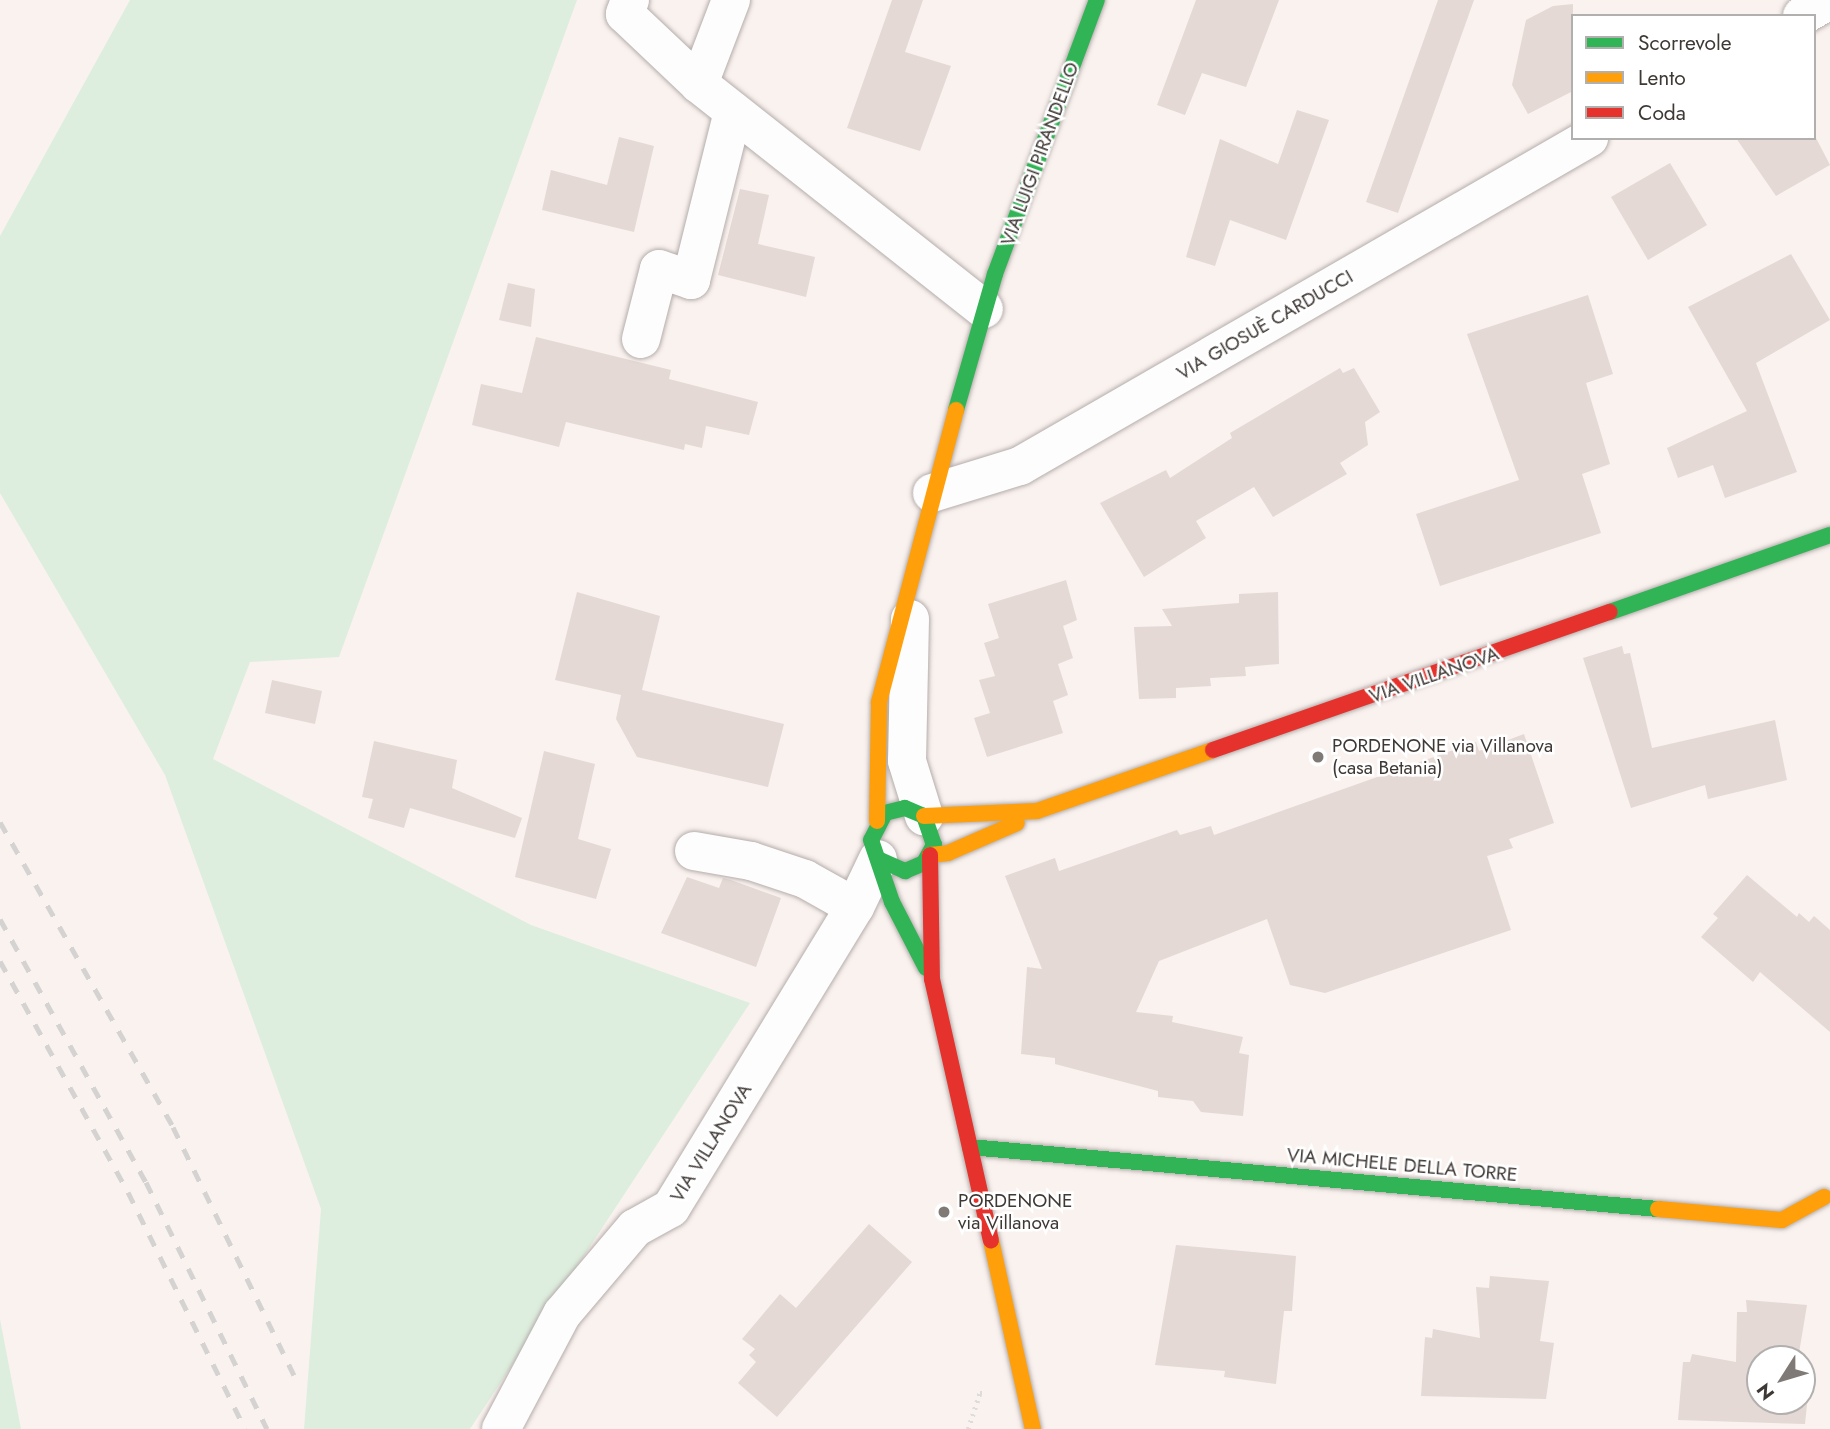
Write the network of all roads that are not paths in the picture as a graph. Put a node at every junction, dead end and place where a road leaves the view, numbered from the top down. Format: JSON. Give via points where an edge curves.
{"nodes":[{"id":1,"x":630,"y":0,"type":"edge"},
{"id":2,"x":731,"y":0,"type":"edge"},
{"id":3,"x":1097,"y":0,"type":"edge"},
{"id":4,"x":1830,"y":0,"type":"edge"},
{"id":5,"x":1806,"y":14,"type":"edge"},
{"id":6,"x":699,"y":84,"type":"junction"},
{"id":7,"x":733,"y":111,"type":"junction"},
{"id":8,"x":1586,"y":140,"type":"edge"},
{"id":9,"x":984,"y":309,"type":"junction"},
{"id":10,"x":641,"y":339,"type":"dead end"},
{"id":11,"x":932,"y":493,"type":"junction"},
{"id":12,"x":1830,"y":535,"type":"edge"},
{"id":13,"x":913,"y":580,"type":"junction"},
{"id":14,"x":1037,"y":811,"type":"junction"},
{"id":15,"x":924,"y":817,"type":"junction"},
{"id":16,"x":877,"y":821,"type":"junction"},
{"id":17,"x":694,"y":851,"type":"dead end"},
{"id":18,"x":930,"y":855,"type":"junction"},
{"id":19,"x":878,"y":859,"type":"junction"},
{"id":20,"x":856,"y":907,"type":"junction"},
{"id":21,"x":932,"y":979,"type":"junction"},
{"id":22,"x":970,"y":1147,"type":"junction"},
{"id":23,"x":1824,"y":1197,"type":"dead end"},
{"id":24,"x":1021,"y":1393,"type":"junction"},
{"id":25,"x":1011,"y":1417,"type":"dead end"},
{"id":26,"x":501,"y":1429,"type":"edge"},
{"id":27,"x":1032,"y":1429,"type":"edge"}],
"edges":[{"from":1,"to":6,"type":"street","via":[[625,14]]},
{"from":2,"to":6,"type":"street"},
{"from":3,"to":9,"type":"street","name":"VIA LUIGI PIRANDELLO"},
{"from":4,"to":5,"type":"street"},
{"from":6,"to":7,"type":"street"},
{"from":7,"to":9,"type":"street"},
{"from":7,"to":10,"type":"street","via":[[691,280],[659,269]]},
{"from":8,"to":11,"type":"street","name":"VIA GIOSUÈ CARDUCCI","via":[[1020,466]]},
{"from":9,"to":11,"type":"street","name":"VIA LUIGI PIRANDELLO"},
{"from":11,"to":13,"type":"street","name":"VIA LUIGI PIRANDELLO"},
{"from":12,"to":14,"type":"street","name":"VIA VILLANOVA"},
{"from":13,"to":15,"type":"street","name":"VIA LUIGI PIRANDELLO","via":[[905,724],[909,776]]},
{"from":13,"to":16,"type":"street","name":"VIA LUIGI PIRANDELLO","via":[[879,702]]},
{"from":14,"to":15,"type":"street","name":"VIA VILLANOVA"},
{"from":14,"to":18,"type":"street","name":"VIA VILLANOVA","via":[[948,853]]},
{"from":15,"to":16,"type":"street","via":[[905,808]]},
{"from":15,"to":18,"type":"street","name":"VIA LUIGI PIRANDELLO","via":[[934,834]]},
{"from":16,"to":19,"type":"street","name":"VIA LUIGI PIRANDELLO","via":[[871,840]]},
{"from":17,"to":20,"type":"street","via":[[751,861],[805,879]]},
{"from":18,"to":19,"type":"street","via":[[905,872]]},
{"from":18,"to":21,"type":"street","name":"VIA LUIGI PIRANDELLO"},
{"from":19,"to":20,"type":"street","name":"VIA VILLANOVA"},
{"from":19,"to":21,"type":"street","name":"VIA LUIGI PIRANDELLO","via":[[892,902]]},
{"from":20,"to":26,"type":"street","name":"VIA VILLANOVA","via":[[671,1208],[635,1228],[562,1314]]},
{"from":21,"to":22,"type":"street","name":"VIA LUIGI PIRANDELLO"},
{"from":22,"to":23,"type":"street","name":"VIA MICHELE DELLA TORRE","via":[[1782,1220]]},
{"from":22,"to":24,"type":"street","name":"VIA LUIGI PIRANDELLO"},
{"from":24,"to":25,"type":"street"},
{"from":24,"to":27,"type":"street","name":"VIA LUIGI PIRANDELLO"}]}
